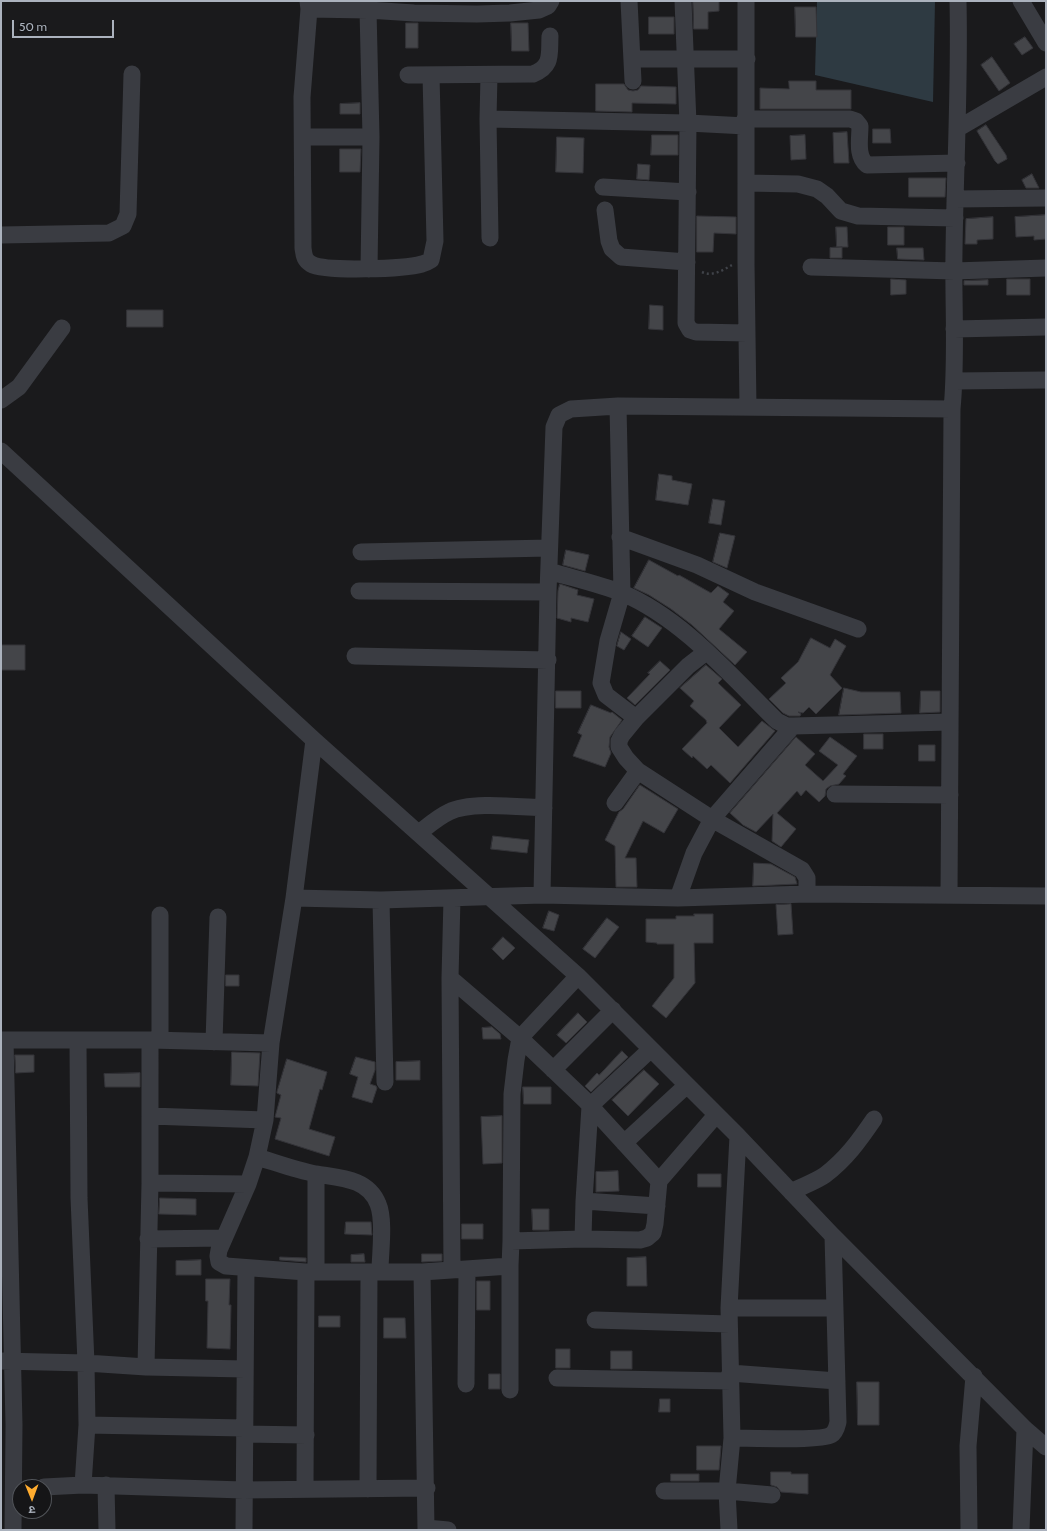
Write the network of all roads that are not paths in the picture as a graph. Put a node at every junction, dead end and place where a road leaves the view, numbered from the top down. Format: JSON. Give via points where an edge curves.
{"nodes":[{"id":1,"x":551,"y":1,"type":"edge"},
{"id":2,"x":629,"y":1,"type":"edge"},
{"id":3,"x":683,"y":1,"type":"edge"},
{"id":4,"x":746,"y":1,"type":"edge"},
{"id":5,"x":958,"y":1,"type":"edge"},
{"id":6,"x":1021,"y":1,"type":"edge"},
{"id":7,"x":308,"y":5,"type":"edge"},
{"id":8,"x":368,"y":10,"type":"junction"},
{"id":9,"x":550,"y":36,"type":"dead end"},
{"id":10,"x":1046,"y":44,"type":"edge"},
{"id":11,"x":633,"y":59,"type":"junction"},
{"id":12,"x":747,"y":59,"type":"junction"},
{"id":13,"x":685,"y":60,"type":"junction"},
{"id":14,"x":132,"y":74,"type":"dead end"},
{"id":15,"x":489,"y":74,"type":"junction"},
{"id":16,"x":431,"y":75,"type":"junction"},
{"id":17,"x":408,"y":76,"type":"dead end"},
{"id":18,"x":1046,"y":77,"type":"edge"},
{"id":19,"x":633,"y":81,"type":"dead end"},
{"id":20,"x":488,"y":119,"type":"junction"},
{"id":21,"x":746,"y":122,"type":"junction"},
{"id":22,"x":688,"y":123,"type":"junction"},
{"id":23,"x":957,"y":129,"type":"junction"},
{"id":24,"x":303,"y":137,"type":"junction"},
{"id":25,"x":371,"y":137,"type":"junction"},
{"id":26,"x":957,"y":163,"type":"junction"},
{"id":27,"x":746,"y":183,"type":"junction"},
{"id":28,"x":603,"y":187,"type":"dead end"},
{"id":29,"x":688,"y":192,"type":"junction"},
{"id":30,"x":1046,"y":198,"type":"edge"},
{"id":31,"x":955,"y":199,"type":"junction"},
{"id":32,"x":605,"y":210,"type":"dead end"},
{"id":33,"x":955,"y":218,"type":"junction"},
{"id":34,"x":1,"y":236,"type":"edge"},
{"id":35,"x":490,"y":238,"type":"dead end"},
{"id":36,"x":687,"y":262,"type":"junction"},
{"id":37,"x":811,"y":267,"type":"dead end"},
{"id":38,"x":1046,"y":268,"type":"edge"},
{"id":39,"x":369,"y":269,"type":"junction"},
{"id":40,"x":954,"y":271,"type":"junction"},
{"id":41,"x":1046,"y":327,"type":"edge"},
{"id":42,"x":62,"y":328,"type":"dead end"},
{"id":43,"x":954,"y":329,"type":"junction"},
{"id":44,"x":747,"y":333,"type":"junction"},
{"id":45,"x":1046,"y":380,"type":"edge"},
{"id":46,"x":955,"y":381,"type":"junction"},
{"id":47,"x":1,"y":400,"type":"edge"},
{"id":48,"x":618,"y":406,"type":"junction"},
{"id":49,"x":748,"y":407,"type":"junction"},
{"id":50,"x":952,"y":409,"type":"junction"},
{"id":51,"x":3,"y":456,"type":"edge"},
{"id":52,"x":620,"y":537,"type":"junction"},
{"id":53,"x":549,"y":548,"type":"junction"},
{"id":54,"x":361,"y":552,"type":"dead end"},
{"id":55,"x":549,"y":571,"type":"junction"},
{"id":56,"x":359,"y":591,"type":"dead end"},
{"id":57,"x":548,"y":592,"type":"junction"},
{"id":58,"x":622,"y":593,"type":"junction"},
{"id":59,"x":858,"y":630,"type":"dead end"},
{"id":60,"x":706,"y":652,"type":"junction"},
{"id":61,"x":355,"y":656,"type":"dead end"},
{"id":62,"x":548,"y":660,"type":"junction"},
{"id":63,"x":636,"y":718,"type":"junction"},
{"id":64,"x":950,"y":722,"type":"junction"},
{"id":65,"x":793,"y":726,"type":"junction"},
{"id":66,"x":314,"y":740,"type":"junction"},
{"id":67,"x":638,"y":771,"type":"junction"},
{"id":68,"x":835,"y":794,"type":"dead end"},
{"id":69,"x":950,"y":794,"type":"junction"},
{"id":70,"x":615,"y":803,"type":"dead end"},
{"id":71,"x":544,"y":808,"type":"junction"},
{"id":72,"x":712,"y":819,"type":"junction"},
{"id":73,"x":419,"y":834,"type":"junction"},
{"id":74,"x":808,"y":894,"type":"junction"},
{"id":75,"x":542,"y":895,"type":"junction"},
{"id":76,"x":949,"y":895,"type":"junction"},
{"id":77,"x":488,"y":896,"type":"junction"},
{"id":78,"x":1046,"y":896,"type":"edge"},
{"id":79,"x":294,"y":898,"type":"junction"},
{"id":80,"x":452,"y":898,"type":"junction"},
{"id":81,"x":678,"y":898,"type":"junction"},
{"id":82,"x":381,"y":900,"type":"junction"},
{"id":83,"x":160,"y":915,"type":"dead end"},
{"id":84,"x":218,"y":917,"type":"dead end"},
{"id":85,"x":578,"y":976,"type":"junction"},
{"id":86,"x":450,"y":978,"type":"junction"},
{"id":87,"x":612,"y":1010,"type":"junction"},
{"id":88,"x":520,"y":1038,"type":"junction"},
{"id":89,"x":3,"y":1040,"type":"edge"},
{"id":90,"x":155,"y":1040,"type":"junction"},
{"id":91,"x":78,"y":1041,"type":"junction"},
{"id":92,"x":214,"y":1042,"type":"junction"},
{"id":93,"x":271,"y":1044,"type":"junction"},
{"id":94,"x":651,"y":1049,"type":"junction"},
{"id":95,"x":553,"y":1070,"type":"junction"},
{"id":96,"x":385,"y":1082,"type":"dead end"},
{"id":97,"x":687,"y":1085,"type":"junction"},
{"id":98,"x":590,"y":1106,"type":"junction"},
{"id":99,"x":4,"y":1112,"type":"edge"},
{"id":100,"x":716,"y":1115,"type":"junction"},
{"id":101,"x":150,"y":1116,"type":"junction"},
{"id":102,"x":874,"y":1119,"type":"dead end"},
{"id":103,"x":265,"y":1120,"type":"junction"},
{"id":104,"x":738,"y":1136,"type":"junction"},
{"id":105,"x":624,"y":1143,"type":"junction"},
{"id":106,"x":257,"y":1157,"type":"junction"},
{"id":107,"x":316,"y":1174,"type":"junction"},
{"id":108,"x":659,"y":1181,"type":"junction"},
{"id":109,"x":150,"y":1183,"type":"junction"},
{"id":110,"x":248,"y":1184,"type":"junction"},
{"id":111,"x":791,"y":1192,"type":"junction"},
{"id":112,"x":584,"y":1201,"type":"junction"},
{"id":113,"x":657,"y":1206,"type":"junction"},
{"id":114,"x":833,"y":1236,"type":"junction"},
{"id":115,"x":224,"y":1238,"type":"junction"},
{"id":116,"x":148,"y":1239,"type":"junction"},
{"id":117,"x":583,"y":1239,"type":"junction"},
{"id":118,"x":512,"y":1241,"type":"junction"},
{"id":119,"x":510,"y":1266,"type":"junction"},
{"id":120,"x":246,"y":1268,"type":"junction"},
{"id":121,"x":460,"y":1270,"type":"junction"},
{"id":122,"x":311,"y":1272,"type":"junction"},
{"id":123,"x":374,"y":1272,"type":"junction"},
{"id":124,"x":422,"y":1272,"type":"junction"},
{"id":125,"x":6,"y":1282,"type":"edge"},
{"id":126,"x":835,"y":1308,"type":"junction"},
{"id":127,"x":729,"y":1316,"type":"junction"},
{"id":128,"x":594,"y":1320,"type":"dead end"},
{"id":129,"x":7,"y":1361,"type":"edge"},
{"id":130,"x":86,"y":1364,"type":"junction"},
{"id":131,"x":146,"y":1367,"type":"junction"},
{"id":132,"x":244,"y":1369,"type":"junction"},
{"id":133,"x":974,"y":1376,"type":"junction"},
{"id":134,"x":730,"y":1377,"type":"junction"},
{"id":135,"x":557,"y":1378,"type":"dead end"},
{"id":136,"x":837,"y":1381,"type":"junction"},
{"id":137,"x":466,"y":1384,"type":"dead end"},
{"id":138,"x":510,"y":1390,"type":"dead end"},
{"id":139,"x":87,"y":1425,"type":"junction"},
{"id":140,"x":1025,"y":1429,"type":"junction"},
{"id":141,"x":244,"y":1431,"type":"junction"},
{"id":142,"x":306,"y":1435,"type":"junction"},
{"id":143,"x":732,"y":1438,"type":"junction"},
{"id":144,"x":1046,"y":1447,"type":"edge"},
{"id":145,"x":83,"y":1485,"type":"junction"},
{"id":146,"x":106,"y":1485,"type":"junction"},
{"id":147,"x":12,"y":1486,"type":"edge"},
{"id":148,"x":52,"y":1487,"type":"edge"},
{"id":149,"x":305,"y":1488,"type":"junction"},
{"id":150,"x":427,"y":1488,"type":"junction"},
{"id":151,"x":368,"y":1489,"type":"junction"},
{"id":152,"x":243,"y":1490,"type":"junction"},
{"id":153,"x":664,"y":1491,"type":"dead end"},
{"id":154,"x":727,"y":1491,"type":"junction"},
{"id":155,"x":772,"y":1495,"type":"dead end"},
{"id":156,"x":13,"y":1519,"type":"edge"},
{"id":157,"x":426,"y":1529,"type":"edge"},
{"id":158,"x":13,"y":1530,"type":"edge"},
{"id":159,"x":107,"y":1530,"type":"edge"},
{"id":160,"x":244,"y":1530,"type":"edge"},
{"id":161,"x":448,"y":1530,"type":"edge"},
{"id":162,"x":729,"y":1530,"type":"edge"},
{"id":163,"x":969,"y":1530,"type":"edge"},
{"id":164,"x":1021,"y":1530,"type":"edge"}],
"edges":[{"from":1,"to":8,"type":"street","via":[[548,6],[539,10],[510,14]]},
{"from":2,"to":11,"type":"street"},
{"from":3,"to":13,"type":"street"},
{"from":4,"to":12,"type":"street"},
{"from":5,"to":23,"type":"street"},
{"from":6,"to":10,"type":"street"},
{"from":7,"to":8,"type":"street"},
{"from":7,"to":24,"type":"street","via":[[302,97]]},
{"from":8,"to":25,"type":"street"},
{"from":9,"to":15,"type":"street","via":[[549,61],[541,71],[533,74]]},
{"from":11,"to":13,"type":"street"},
{"from":11,"to":19,"type":"street"},
{"from":12,"to":13,"type":"street"},
{"from":12,"to":21,"type":"street"},
{"from":13,"to":22,"type":"street"},
{"from":14,"to":34,"type":"street","via":[[128,214],[122,226],[109,233]]},
{"from":15,"to":16,"type":"street"},
{"from":15,"to":20,"type":"street"},
{"from":16,"to":17,"type":"street"},
{"from":16,"to":39,"type":"street","via":[[435,241],[433,253],[430,260],[424,264]]},
{"from":18,"to":23,"type":"street"},
{"from":20,"to":22,"type":"street"},
{"from":20,"to":35,"type":"street"},
{"from":21,"to":22,"type":"street"},
{"from":21,"to":26,"type":"street","via":[[850,119],[860,126],[859,152],[862,161],[867,165]]},
{"from":21,"to":27,"type":"street"},
{"from":22,"to":29,"type":"street"},
{"from":23,"to":26,"type":"street"},
{"from":24,"to":25,"type":"street"},
{"from":24,"to":39,"type":"street","via":[[304,257],[318,267]]},
{"from":25,"to":39,"type":"street"},
{"from":26,"to":31,"type":"street"},
{"from":27,"to":33,"type":"street","via":[[798,184],[817,189],[841,211],[858,216]]},
{"from":27,"to":44,"type":"street"},
{"from":28,"to":29,"type":"street"},
{"from":29,"to":36,"type":"street"},
{"from":30,"to":31,"type":"street"},
{"from":31,"to":33,"type":"street"},
{"from":32,"to":36,"type":"street","via":[[609,241],[612,249],[621,257]]},
{"from":33,"to":40,"type":"street"},
{"from":36,"to":44,"type":"street","via":[[686,323],[690,330]]},
{"from":37,"to":40,"type":"street"},
{"from":38,"to":40,"type":"street"},
{"from":40,"to":43,"type":"street"},
{"from":41,"to":43,"type":"street"},
{"from":42,"to":47,"type":"street","via":[[19,387]]},
{"from":43,"to":46,"type":"street"},
{"from":44,"to":49,"type":"street"},
{"from":45,"to":46,"type":"street"},
{"from":46,"to":50,"type":"street"},
{"from":48,"to":49,"type":"street"},
{"from":48,"to":52,"type":"street"},
{"from":48,"to":53,"type":"street","via":[[571,409],[559,415],[554,427]]},
{"from":49,"to":50,"type":"street"},
{"from":50,"to":64,"type":"street"},
{"from":51,"to":66,"type":"street"},
{"from":52,"to":58,"type":"street"},
{"from":52,"to":59,"type":"street","via":[[697,565],[755,592]]},
{"from":53,"to":54,"type":"street"},
{"from":53,"to":55,"type":"street"},
{"from":55,"to":57,"type":"street"},
{"from":55,"to":58,"type":"street"},
{"from":56,"to":57,"type":"street"},
{"from":57,"to":62,"type":"street"},
{"from":58,"to":60,"type":"street","via":[[669,620]]},
{"from":58,"to":63,"type":"street","via":[[608,641],[601,683],[606,695]]},
{"from":60,"to":63,"type":"street","via":[[688,666]]},
{"from":60,"to":65,"type":"street","via":[[777,721],[786,726]]},
{"from":61,"to":62,"type":"street"},
{"from":62,"to":71,"type":"street"},
{"from":63,"to":67,"type":"street","via":[[622,736],[619,747]]},
{"from":64,"to":65,"type":"street"},
{"from":64,"to":69,"type":"street"},
{"from":65,"to":72,"type":"street"},
{"from":66,"to":73,"type":"street"},
{"from":66,"to":79,"type":"street"},
{"from":67,"to":70,"type":"street"},
{"from":67,"to":72,"type":"street"},
{"from":68,"to":69,"type":"street"},
{"from":69,"to":76,"type":"street"},
{"from":71,"to":73,"type":"street","via":[[459,808],[448,812]]},
{"from":71,"to":75,"type":"street"},
{"from":72,"to":74,"type":"street","via":[[802,870],[807,878]]},
{"from":72,"to":81,"type":"street","via":[[694,853]]},
{"from":73,"to":77,"type":"street"},
{"from":74,"to":76,"type":"street"},
{"from":74,"to":81,"type":"street"},
{"from":75,"to":77,"type":"street"},
{"from":75,"to":81,"type":"street"},
{"from":76,"to":78,"type":"street"},
{"from":77,"to":80,"type":"street"},
{"from":77,"to":85,"type":"street"},
{"from":79,"to":82,"type":"street"},
{"from":79,"to":93,"type":"street"},
{"from":80,"to":82,"type":"street"},
{"from":80,"to":86,"type":"street"},
{"from":82,"to":96,"type":"street"},
{"from":83,"to":90,"type":"street"},
{"from":84,"to":92,"type":"street"},
{"from":85,"to":87,"type":"street"},
{"from":85,"to":88,"type":"street"},
{"from":86,"to":88,"type":"street"},
{"from":86,"to":121,"type":"street"},
{"from":87,"to":94,"type":"street"},
{"from":87,"to":95,"type":"street"},
{"from":88,"to":95,"type":"street"},
{"from":88,"to":118,"type":"street","via":[[512,1094]]},
{"from":89,"to":91,"type":"street"},
{"from":89,"to":99,"type":"street"},
{"from":90,"to":91,"type":"street"},
{"from":90,"to":92,"type":"street"},
{"from":90,"to":101,"type":"street"},
{"from":91,"to":130,"type":"street","via":[[79,1198]]},
{"from":92,"to":93,"type":"street"},
{"from":93,"to":103,"type":"street"},
{"from":94,"to":97,"type":"street"},
{"from":94,"to":98,"type":"street"},
{"from":95,"to":98,"type":"street"},
{"from":97,"to":100,"type":"street"},
{"from":97,"to":105,"type":"street"},
{"from":98,"to":105,"type":"street"},
{"from":98,"to":112,"type":"street"},
{"from":99,"to":125,"type":"street"},
{"from":100,"to":104,"type":"street"},
{"from":100,"to":108,"type":"street"},
{"from":101,"to":103,"type":"street"},
{"from":101,"to":109,"type":"street"},
{"from":102,"to":111,"type":"street","via":[[854,1149],[840,1162],[823,1176]]},
{"from":103,"to":106,"type":"street"},
{"from":104,"to":111,"type":"street"},
{"from":104,"to":127,"type":"street"},
{"from":105,"to":108,"type":"street"},
{"from":106,"to":107,"type":"street"},
{"from":106,"to":110,"type":"street"},
{"from":107,"to":122,"type":"street"},
{"from":107,"to":123,"type":"street","via":[[343,1177],[357,1182],[365,1186],[378,1204],[381,1217]]},
{"from":108,"to":113,"type":"street"},
{"from":109,"to":110,"type":"street"},
{"from":109,"to":116,"type":"street"},
{"from":110,"to":115,"type":"street"},
{"from":111,"to":114,"type":"street"},
{"from":112,"to":113,"type":"street"},
{"from":112,"to":117,"type":"street"},
{"from":113,"to":117,"type":"street","via":[[653,1233],[647,1238]]},
{"from":114,"to":126,"type":"street"},
{"from":114,"to":133,"type":"street"},
{"from":115,"to":116,"type":"street"},
{"from":115,"to":120,"type":"street","via":[[218,1256],[219,1262],[226,1266]]},
{"from":116,"to":131,"type":"street"},
{"from":117,"to":118,"type":"street"},
{"from":118,"to":119,"type":"street"},
{"from":119,"to":121,"type":"street"},
{"from":119,"to":138,"type":"street"},
{"from":120,"to":122,"type":"street"},
{"from":120,"to":132,"type":"street"},
{"from":121,"to":124,"type":"street"},
{"from":121,"to":137,"type":"street"},
{"from":122,"to":123,"type":"street"},
{"from":122,"to":142,"type":"street"},
{"from":123,"to":124,"type":"street"},
{"from":123,"to":151,"type":"street"},
{"from":124,"to":150,"type":"street"},
{"from":125,"to":129,"type":"street"},
{"from":126,"to":127,"type":"street"},
{"from":126,"to":136,"type":"street"},
{"from":127,"to":128,"type":"street"},
{"from":127,"to":134,"type":"street"},
{"from":129,"to":130,"type":"street"},
{"from":129,"to":147,"type":"street"},
{"from":130,"to":131,"type":"street"},
{"from":130,"to":139,"type":"street"},
{"from":131,"to":132,"type":"street"},
{"from":132,"to":141,"type":"street"},
{"from":133,"to":140,"type":"street"},
{"from":133,"to":163,"type":"street","via":[[968,1446]]},
{"from":134,"to":135,"type":"street"},
{"from":134,"to":136,"type":"street"},
{"from":134,"to":143,"type":"street"},
{"from":136,"to":143,"type":"street","via":[[838,1422],[836,1430],[831,1435],[816,1438]]},
{"from":139,"to":141,"type":"street"},
{"from":139,"to":145,"type":"street"},
{"from":140,"to":144,"type":"street"},
{"from":140,"to":164,"type":"street"},
{"from":141,"to":142,"type":"street"},
{"from":141,"to":152,"type":"street"},
{"from":142,"to":149,"type":"street"},
{"from":143,"to":154,"type":"street"},
{"from":145,"to":146,"type":"street"},
{"from":145,"to":148,"type":"street"},
{"from":146,"to":152,"type":"street"},
{"from":146,"to":159,"type":"street"},
{"from":149,"to":151,"type":"street"},
{"from":149,"to":152,"type":"street"},
{"from":150,"to":151,"type":"street"},
{"from":150,"to":157,"type":"street"},
{"from":152,"to":160,"type":"street"},
{"from":153,"to":154,"type":"street"},
{"from":154,"to":155,"type":"street"},
{"from":154,"to":162,"type":"street"},
{"from":156,"to":158,"type":"street"},
{"from":157,"to":161,"type":"street"}]}
